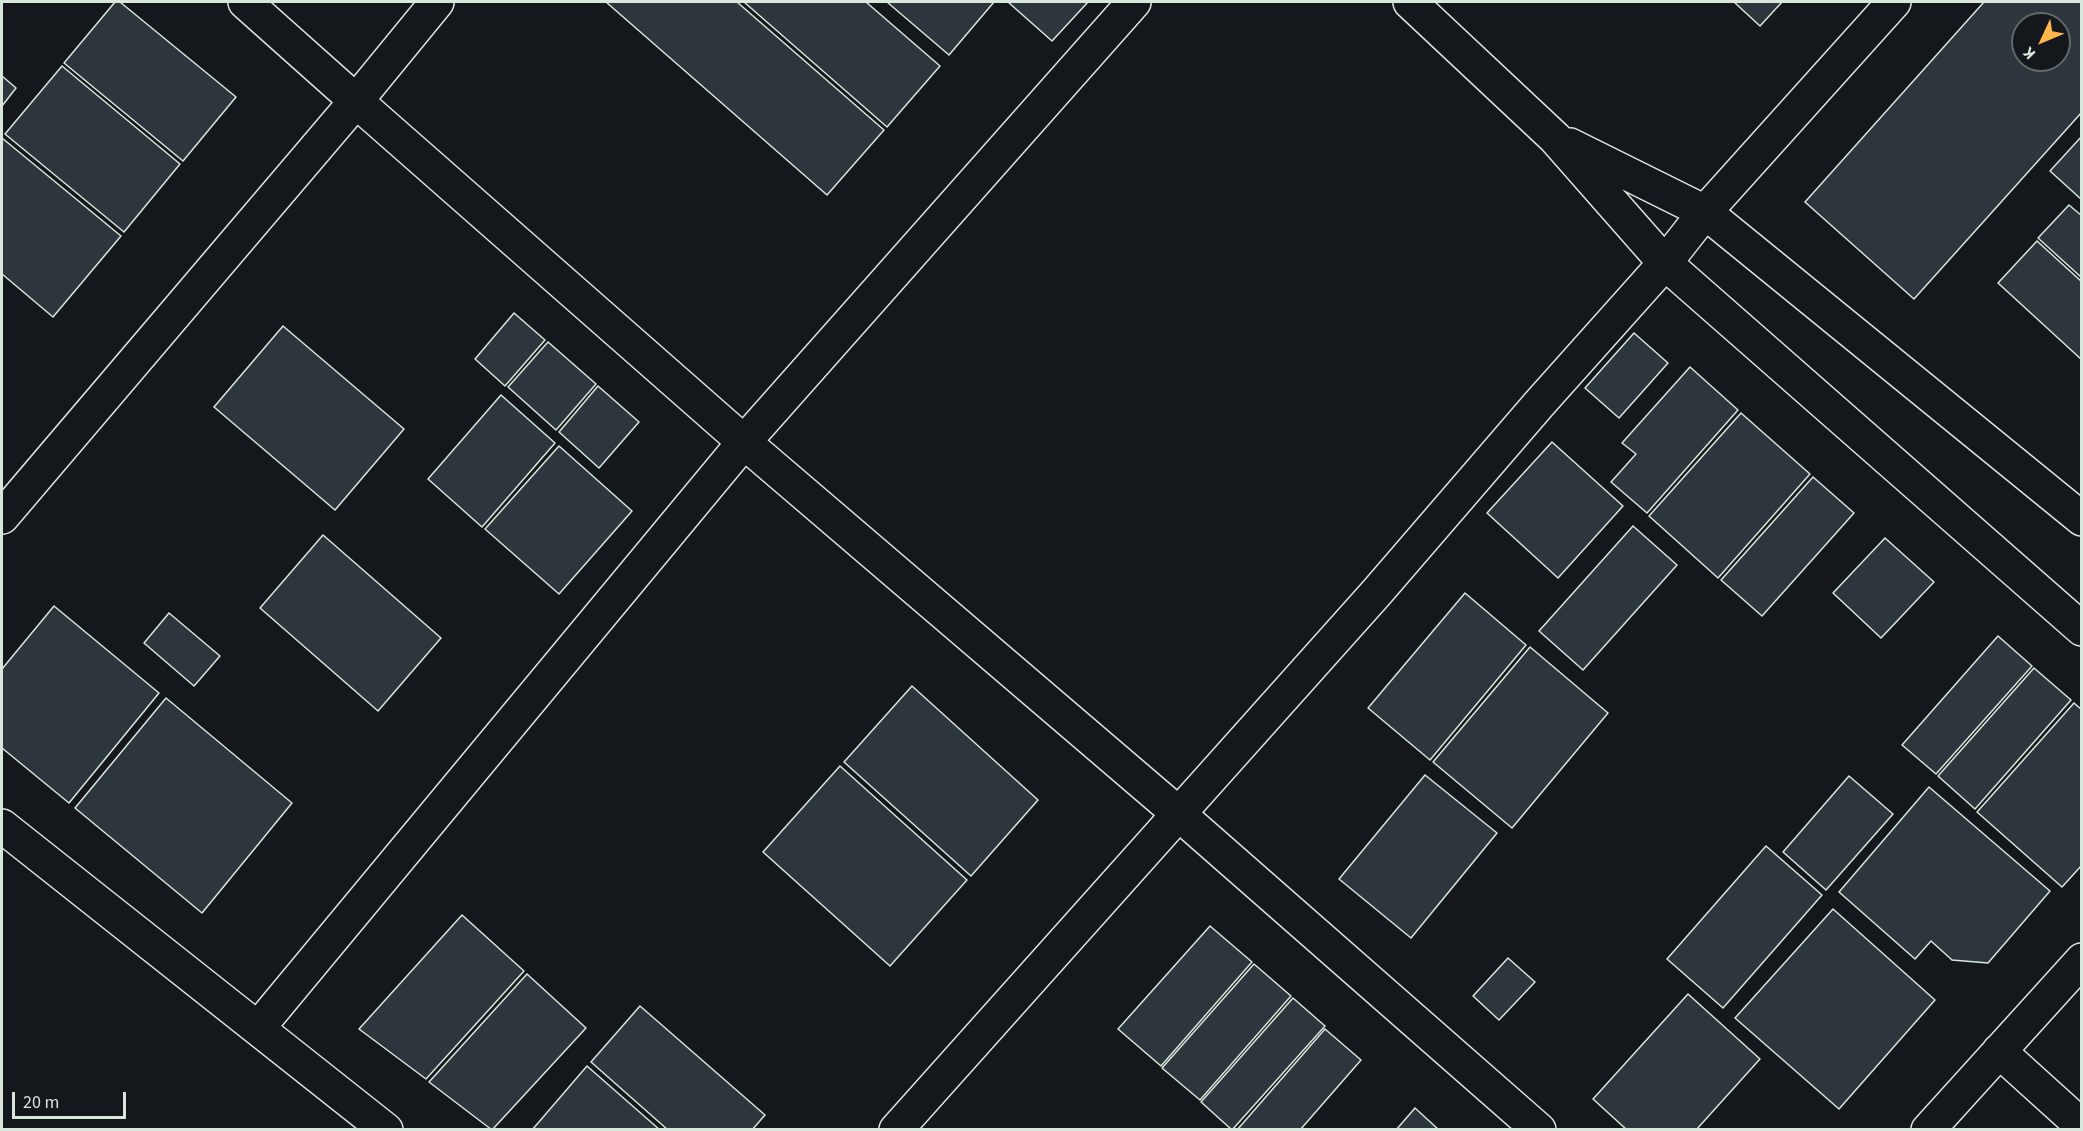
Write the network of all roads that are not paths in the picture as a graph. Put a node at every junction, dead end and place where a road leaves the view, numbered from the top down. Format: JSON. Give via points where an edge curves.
{"nodes":[{"id":1,"x":245,"y":2,"type":"edge"},
{"id":2,"x":437,"y":2,"type":"edge"},
{"id":3,"x":1134,"y":2,"type":"edge"},
{"id":4,"x":1410,"y":2,"type":"edge"},
{"id":5,"x":1894,"y":2,"type":"edge"},
{"id":6,"x":356,"y":101,"type":"junction"},
{"id":7,"x":1555,"y":138,"type":"junction"},
{"id":8,"x":1705,"y":212,"type":"junction"},
{"id":9,"x":1665,"y":263,"type":"junction"},
{"id":10,"x":744,"y":442,"type":"junction"},
{"id":11,"x":2,"y":516,"type":"edge"},
{"id":12,"x":2081,"y":517,"type":"edge"},
{"id":13,"x":2082,"y":629,"type":"edge"},
{"id":14,"x":1179,"y":814,"type":"junction"},
{"id":15,"x":2,"y":826,"type":"edge"},
{"id":16,"x":2082,"y":960,"type":"edge"},
{"id":17,"x":258,"y":1028,"type":"junction"},
{"id":18,"x":1999,"y":1051,"type":"junction"},
{"id":19,"x":2082,"y":1126,"type":"edge"},
{"id":20,"x":386,"y":1130,"type":"edge"},
{"id":21,"x":896,"y":1130,"type":"edge"},
{"id":22,"x":1539,"y":1130,"type":"edge"},
{"id":23,"x":1928,"y":1130,"type":"edge"}],
"edges":[{"from":1,"to":6,"type":"street"},
{"from":2,"to":6,"type":"street"},
{"from":3,"to":10,"type":"street"},
{"from":4,"to":7,"type":"street"},
{"from":5,"to":8,"type":"street"},
{"from":6,"to":10,"type":"street"},
{"from":6,"to":11,"type":"street"},
{"from":7,"to":8,"type":"street"},
{"from":7,"to":9,"type":"street"},
{"from":8,"to":9,"type":"street"},
{"from":8,"to":12,"type":"street"},
{"from":9,"to":13,"type":"street"},
{"from":9,"to":14,"type":"street"},
{"from":10,"to":14,"type":"street"},
{"from":10,"to":17,"type":"street"},
{"from":14,"to":21,"type":"street"},
{"from":14,"to":22,"type":"street"},
{"from":15,"to":17,"type":"street"},
{"from":16,"to":18,"type":"street"},
{"from":17,"to":20,"type":"street"},
{"from":18,"to":19,"type":"street"},
{"from":18,"to":23,"type":"street"}]}
